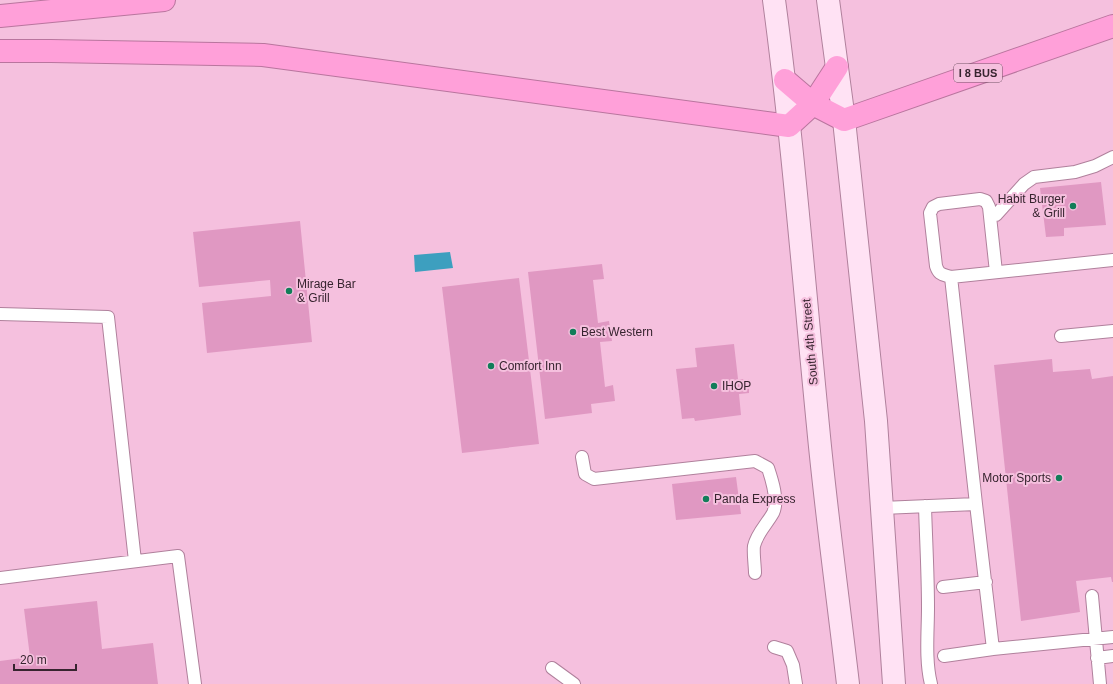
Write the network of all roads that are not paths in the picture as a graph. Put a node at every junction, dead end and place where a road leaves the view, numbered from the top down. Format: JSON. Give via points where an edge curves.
{"nodes":[{"id":1,"x":164,"y":0,"type":"edge"},
{"id":2,"x":774,"y":0,"type":"edge"},
{"id":3,"x":828,"y":0,"type":"edge"},
{"id":4,"x":0,"y":16,"type":"edge"},
{"id":5,"x":1113,"y":26,"type":"edge"},
{"id":6,"x":0,"y":51,"type":"edge"},
{"id":7,"x":837,"y":67,"type":"junction"},
{"id":8,"x":785,"y":80,"type":"junction"},
{"id":9,"x":813,"y":104,"type":"junction"},
{"id":10,"x":844,"y":120,"type":"junction"},
{"id":11,"x":789,"y":126,"type":"junction"},
{"id":12,"x":1113,"y":157,"type":"edge"},
{"id":13,"x":990,"y":215,"type":"junction"},
{"id":14,"x":1113,"y":260,"type":"edge"},
{"id":15,"x":996,"y":272,"type":"junction"},
{"id":16,"x":951,"y":277,"type":"junction"},
{"id":17,"x":0,"y":314,"type":"edge"},
{"id":18,"x":1113,"y":331,"type":"edge"},
{"id":19,"x":1061,"y":336,"type":"dead end"},
{"id":20,"x":582,"y":457,"type":"dead end"},
{"id":21,"x":976,"y":504,"type":"junction"},
{"id":22,"x":925,"y":506,"type":"junction"},
{"id":23,"x":882,"y":508,"type":"junction"},
{"id":24,"x":135,"y":561,"type":"junction"},
{"id":25,"x":755,"y":574,"type":"dead end"},
{"id":26,"x":0,"y":578,"type":"edge"},
{"id":27,"x":986,"y":582,"type":"junction"},
{"id":28,"x":943,"y":587,"type":"dead end"},
{"id":29,"x":1092,"y":596,"type":"dead end"},
{"id":30,"x":1113,"y":638,"type":"edge"},
{"id":31,"x":1096,"y":639,"type":"junction"},
{"id":32,"x":774,"y":647,"type":"dead end"},
{"id":33,"x":993,"y":649,"type":"junction"},
{"id":34,"x":944,"y":656,"type":"dead end"},
{"id":35,"x":1113,"y":656,"type":"edge"},
{"id":36,"x":1097,"y":658,"type":"junction"},
{"id":37,"x":552,"y":668,"type":"dead end"},
{"id":38,"x":195,"y":684,"type":"edge"},
{"id":39,"x":574,"y":684,"type":"edge"},
{"id":40,"x":796,"y":684,"type":"edge"},
{"id":41,"x":848,"y":684,"type":"edge"},
{"id":42,"x":894,"y":684,"type":"edge"},
{"id":43,"x":931,"y":684,"type":"edge"},
{"id":44,"x":1100,"y":684,"type":"edge"}],
"edges":[{"from":1,"to":4,"type":"highway"},
{"from":2,"to":8,"type":"main road","name":"South 4th Street"},
{"from":3,"to":7,"type":"main road"},
{"from":5,"to":10,"type":"highway","number":"I 8 BUS"},
{"from":6,"to":11,"type":"highway","via":[[263,55]]},
{"from":7,"to":9,"type":"highway"},
{"from":7,"to":10,"type":"main road"},
{"from":8,"to":9,"type":"highway"},
{"from":8,"to":11,"type":"main road","name":"South 4th Street"},
{"from":9,"to":10,"type":"highway"},
{"from":9,"to":11,"type":"highway"},
{"from":10,"to":23,"type":"main road","via":[[876,421]]},
{"from":11,"to":41,"type":"main road","name":"South 4th Street","via":[[818,428]]},
{"from":12,"to":13,"type":"lane","via":[[1075,172],[1034,177],[1024,184],[996,215]]},
{"from":13,"to":15,"type":"lane"},
{"from":13,"to":16,"type":"lane","via":[[986,201],[980,199],[933,207],[930,213],[936,266],[941,274]]},
{"from":14,"to":15,"type":"lane"},
{"from":15,"to":16,"type":"lane"},
{"from":16,"to":21,"type":"lane"},
{"from":17,"to":24,"type":"lane","via":[[108,318]]},
{"from":18,"to":19,"type":"lane"},
{"from":20,"to":25,"type":"lane","via":[[585,474],[594,479],[756,461],[768,468],[773,481],[774,512],[761,530],[754,546]]},
{"from":21,"to":22,"type":"lane"},
{"from":21,"to":27,"type":"lane"},
{"from":22,"to":23,"type":"lane"},
{"from":22,"to":43,"type":"lane"},
{"from":23,"to":42,"type":"main road"},
{"from":24,"to":26,"type":"lane"},
{"from":24,"to":38,"type":"lane","via":[[178,556]]},
{"from":27,"to":28,"type":"lane"},
{"from":27,"to":33,"type":"lane"},
{"from":29,"to":31,"type":"lane"},
{"from":30,"to":31,"type":"lane"},
{"from":31,"to":33,"type":"lane"},
{"from":31,"to":36,"type":"lane"},
{"from":32,"to":40,"type":"lane","via":[[787,651],[793,665]]},
{"from":33,"to":34,"type":"lane"},
{"from":35,"to":36,"type":"lane"},
{"from":36,"to":44,"type":"lane"},
{"from":37,"to":39,"type":"lane"}]}
